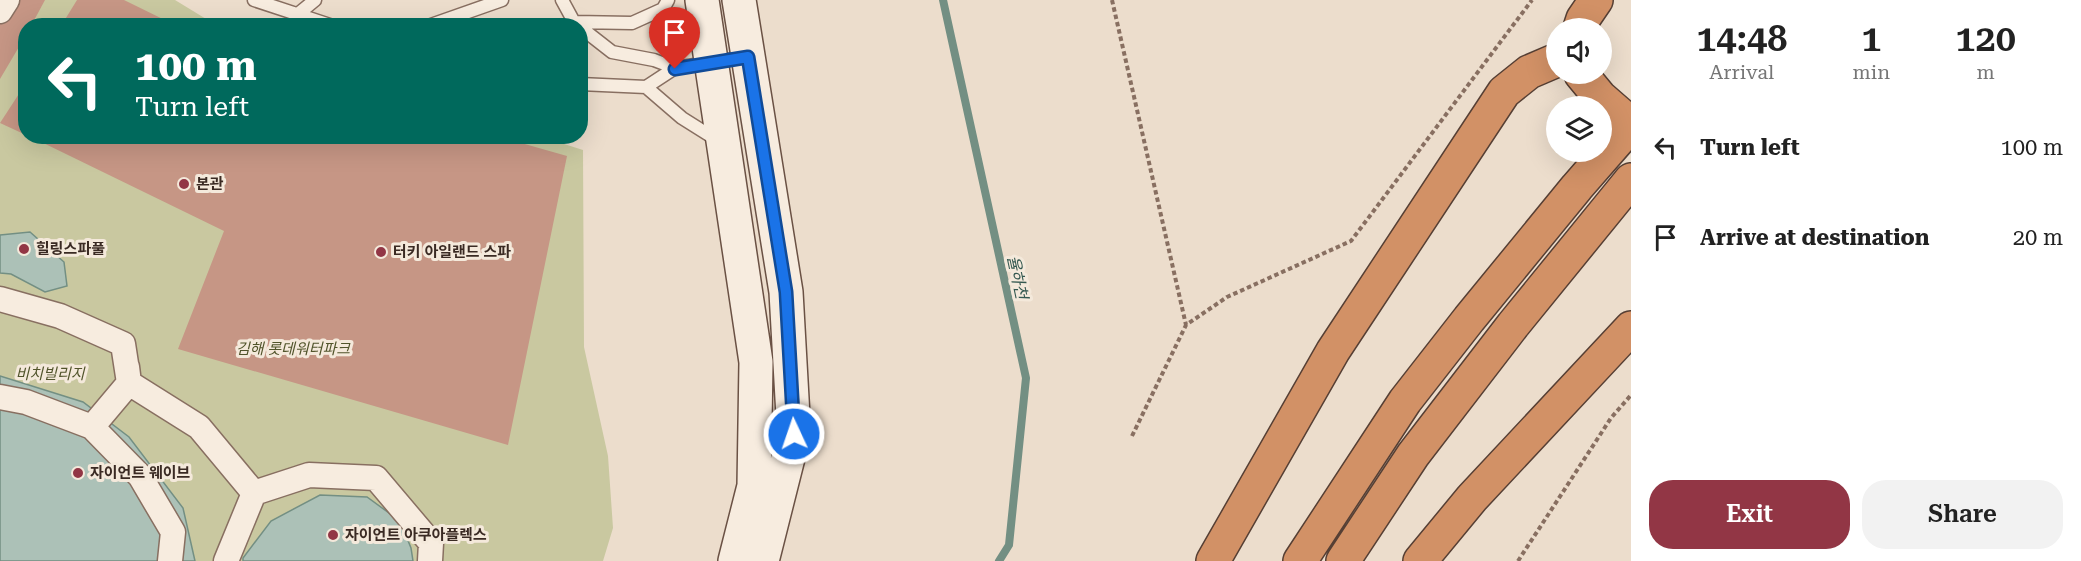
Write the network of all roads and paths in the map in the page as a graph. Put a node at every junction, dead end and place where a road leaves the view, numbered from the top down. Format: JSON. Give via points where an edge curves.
{"nodes":[{"id":1,"x":7,"y":0,"type":"edge"},
{"id":2,"x":254,"y":0,"type":"edge"},
{"id":3,"x":315,"y":0,"type":"edge"},
{"id":4,"x":502,"y":0,"type":"edge"},
{"id":5,"x":562,"y":0,"type":"edge"},
{"id":6,"x":668,"y":0,"type":"edge"},
{"id":7,"x":702,"y":0,"type":"edge"},
{"id":8,"x":739,"y":0,"type":"edge"},
{"id":9,"x":1112,"y":0,"type":"edge"},
{"id":10,"x":1533,"y":0,"type":"edge"},
{"id":11,"x":1596,"y":0,"type":"edge"},
{"id":12,"x":0,"y":11,"type":"edge"},
{"id":13,"x":298,"y":14,"type":"junction"},
{"id":14,"x":310,"y":18,"type":"edge"},
{"id":15,"x":451,"y":18,"type":"edge"},
{"id":16,"x":571,"y":18,"type":"edge"},
{"id":17,"x":1585,"y":18,"type":"edge"},
{"id":18,"x":668,"y":24,"type":"dead end"},
{"id":19,"x":588,"y":25,"type":"edge"},
{"id":20,"x":588,"y":35,"type":"edge"},
{"id":21,"x":672,"y":50,"type":"dead end"},
{"id":22,"x":748,"y":57,"type":"junction"},
{"id":23,"x":712,"y":63,"type":"junction"},
{"id":24,"x":1546,"y":65,"type":"edge"},
{"id":25,"x":675,"y":69,"type":"junction"},
{"id":26,"x":1612,"y":82,"type":"edge"},
{"id":27,"x":588,"y":84,"type":"edge"},
{"id":28,"x":1589,"y":84,"type":"edge"},
{"id":29,"x":646,"y":87,"type":"junction"},
{"id":30,"x":1631,"y":98,"type":"edge"},
{"id":31,"x":1631,"y":125,"type":"edge"},
{"id":32,"x":725,"y":144,"type":"junction"},
{"id":33,"x":1631,"y":180,"type":"edge"},
{"id":34,"x":0,"y":299,"type":"edge"},
{"id":35,"x":1186,"y":326,"type":"junction"},
{"id":36,"x":1631,"y":328,"type":"edge"},
{"id":37,"x":129,"y":383,"type":"junction"},
{"id":38,"x":1631,"y":395,"type":"edge"},
{"id":39,"x":0,"y":397,"type":"edge"},
{"id":40,"x":92,"y":427,"type":"junction"},
{"id":41,"x":1132,"y":436,"type":"dead end"},
{"id":42,"x":254,"y":492,"type":"junction"},
{"id":43,"x":226,"y":560,"type":"edge"},
{"id":44,"x":170,"y":561,"type":"edge"},
{"id":45,"x":430,"y":561,"type":"edge"},
{"id":46,"x":735,"y":561,"type":"edge"},
{"id":47,"x":762,"y":561,"type":"edge"},
{"id":48,"x":1213,"y":561,"type":"edge"},
{"id":49,"x":1300,"y":561,"type":"edge"},
{"id":50,"x":1343,"y":561,"type":"edge"},
{"id":51,"x":1420,"y":561,"type":"edge"},
{"id":52,"x":1518,"y":561,"type":"edge"}],
"edges":[{"from":1,"to":12,"type":"street"},
{"from":2,"to":13,"type":"lane"},
{"from":3,"to":13,"type":"lane"},
{"from":4,"to":15,"type":"lane"},
{"from":5,"to":16,"type":"lane"},
{"from":6,"to":19,"type":"lane","via":[[663,9],[632,23]]},
{"from":7,"to":23,"type":"main road"},
{"from":8,"to":22,"type":"main road"},
{"from":9,"to":35,"type":"path"},
{"from":10,"to":35,"type":"path","via":[[1351,241],[1227,297]]},
{"from":11,"to":17,"type":"highway"},
{"from":13,"to":14,"type":"lane"},
{"from":18,"to":21,"type":"path"},
{"from":20,"to":25,"type":"lane","via":[[612,52],[654,60]]},
{"from":22,"to":23,"type":"lane"},
{"from":22,"to":47,"type":"main road","via":[[786,292],[794,434]]},
{"from":23,"to":25,"type":"lane"},
{"from":23,"to":32,"type":"main road"},
{"from":24,"to":48,"type":"highway","via":[[1529,72],[1504,92],[1333,351]]},
{"from":25,"to":29,"type":"lane"},
{"from":26,"to":30,"type":"highway"},
{"from":27,"to":29,"type":"lane"},
{"from":28,"to":31,"type":"highway"},
{"from":29,"to":32,"type":"lane","via":[[682,118]]},
{"from":31,"to":49,"type":"highway","via":[[1405,401]]},
{"from":32,"to":46,"type":"main road","via":[[756,362],[754,486]]},
{"from":33,"to":50,"type":"highway","via":[[1413,455]]},
{"from":34,"to":37,"type":"street","via":[[60,316],[123,344]]},
{"from":35,"to":41,"type":"path"},
{"from":36,"to":51,"type":"highway","via":[[1472,498]]},
{"from":37,"to":40,"type":"street"},
{"from":37,"to":42,"type":"street","via":[[199,427]]},
{"from":38,"to":52,"type":"path","via":[[1611,418]]},
{"from":39,"to":40,"type":"street","via":[[26,402]]},
{"from":40,"to":44,"type":"street","via":[[140,476],[173,532]]},
{"from":42,"to":43,"type":"street"},
{"from":42,"to":45,"type":"street","via":[[309,475],[376,478],[430,543]]}]}
